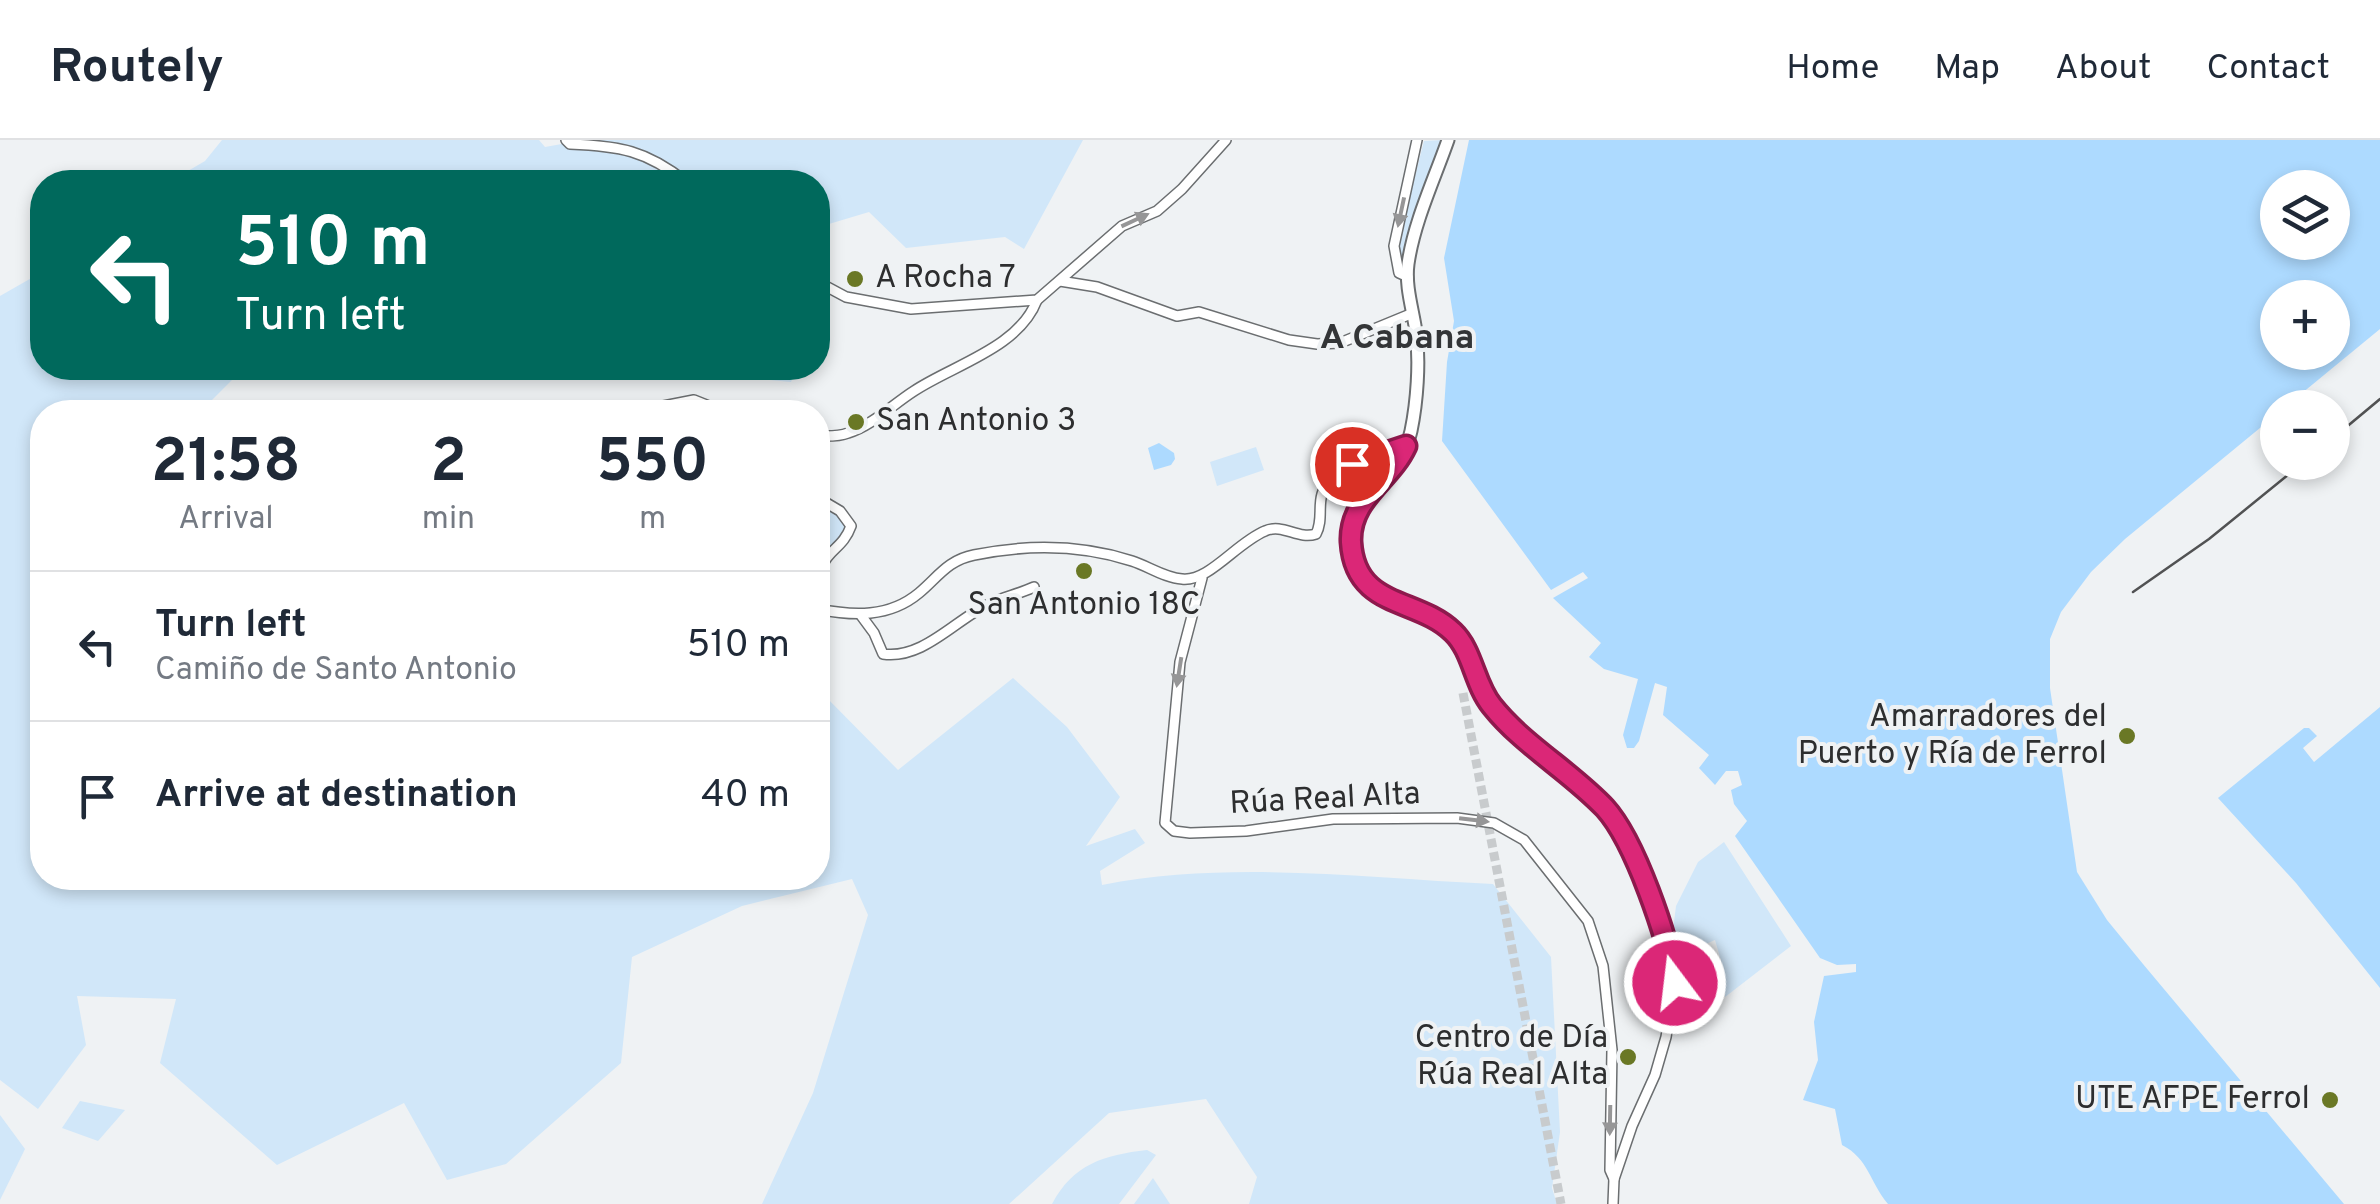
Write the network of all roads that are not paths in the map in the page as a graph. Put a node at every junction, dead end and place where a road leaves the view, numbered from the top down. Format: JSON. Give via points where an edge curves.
{"nodes":[{"id":1,"x":566,"y":140,"type":"edge"},
{"id":2,"x":1226,"y":140,"type":"edge"},
{"id":3,"x":1417,"y":140,"type":"edge"},
{"id":4,"x":1448,"y":140,"type":"edge"},
{"id":5,"x":671,"y":170,"type":"edge"},
{"id":6,"x":1408,"y":277,"type":"junction"},
{"id":7,"x":1060,"y":281,"type":"junction"},
{"id":8,"x":830,"y":288,"type":"edge"},
{"id":9,"x":1037,"y":300,"type":"junction"},
{"id":10,"x":1413,"y":314,"type":"junction"},
{"id":11,"x":830,"y":435,"type":"edge"},
{"id":12,"x":1406,"y":446,"type":"junction"},
{"id":13,"x":1337,"y":475,"type":"junction"},
{"id":14,"x":1367,"y":495,"type":"junction"},
{"id":15,"x":830,"y":505,"type":"edge"},
{"id":16,"x":830,"y":550,"type":"edge"},
{"id":17,"x":1202,"y":578,"type":"junction"},
{"id":18,"x":1034,"y":587,"type":"dead end"},
{"id":19,"x":1373,"y":590,"type":"joint"},
{"id":20,"x":830,"y":610,"type":"edge"},
{"id":21,"x":860,"y":614,"type":"junction"},
{"id":22,"x":1614,"y":1179,"type":"junction"},
{"id":23,"x":1614,"y":1204,"type":"edge"}],
"edges":[{"from":1,"to":5,"type":"street","via":[[631,149]]},
{"from":7,"to":2,"type":"street","one_way":true,"via":[[1122,226],[1169,200]]},
{"from":3,"to":6,"type":"street","one_way":true,"via":[[1394,246],[1398,273]]},
{"from":4,"to":6,"type":"main road"},
{"from":6,"to":10,"type":"main road"},
{"from":7,"to":9,"type":"street"},
{"from":7,"to":10,"type":"street","via":[[1177,316],[1200,312],[1316,344],[1340,343]]},
{"from":8,"to":9,"type":"street","via":[[911,309]]},
{"from":9,"to":11,"type":"street","via":[[1002,340],[859,428]]},
{"from":10,"to":12,"type":"main road","via":[[1417,351]]},
{"from":12,"to":13,"type":"street","via":[[1362,459]]},
{"from":12,"to":14,"type":"main road"},
{"from":13,"to":14,"type":"street"},
{"from":13,"to":17,"type":"street","via":[[1323,491],[1316,534],[1270,528],[1236,546]]},
{"from":14,"to":19,"type":"main road","via":[[1356,514],[1352,546]]},
{"from":15,"to":16,"type":"street","via":[[851,526]]},
{"from":17,"to":21,"type":"street","via":[[1180,580],[1096,552],[1031,546],[961,558],[907,601]]},
{"from":17,"to":22,"type":"street","name":"Rúa Real Alta","one_way":true,"via":[[1180,662],[1166,823],[1174,832],[1190,833],[1333,819],[1456,818],[1494,823],[1524,840],[1588,921],[1603,966]]},
{"from":18,"to":21,"type":"street","via":[[892,655],[883,654]]},
{"from":19,"to":22,"type":"street","via":[[1454,633],[1494,708],[1606,808],[1635,861],[1670,958],[1675,993],[1655,1075]]},
{"from":20,"to":21,"type":"street"},
{"from":22,"to":23,"type":"street","name":"Rúa Real Alta"}]}
